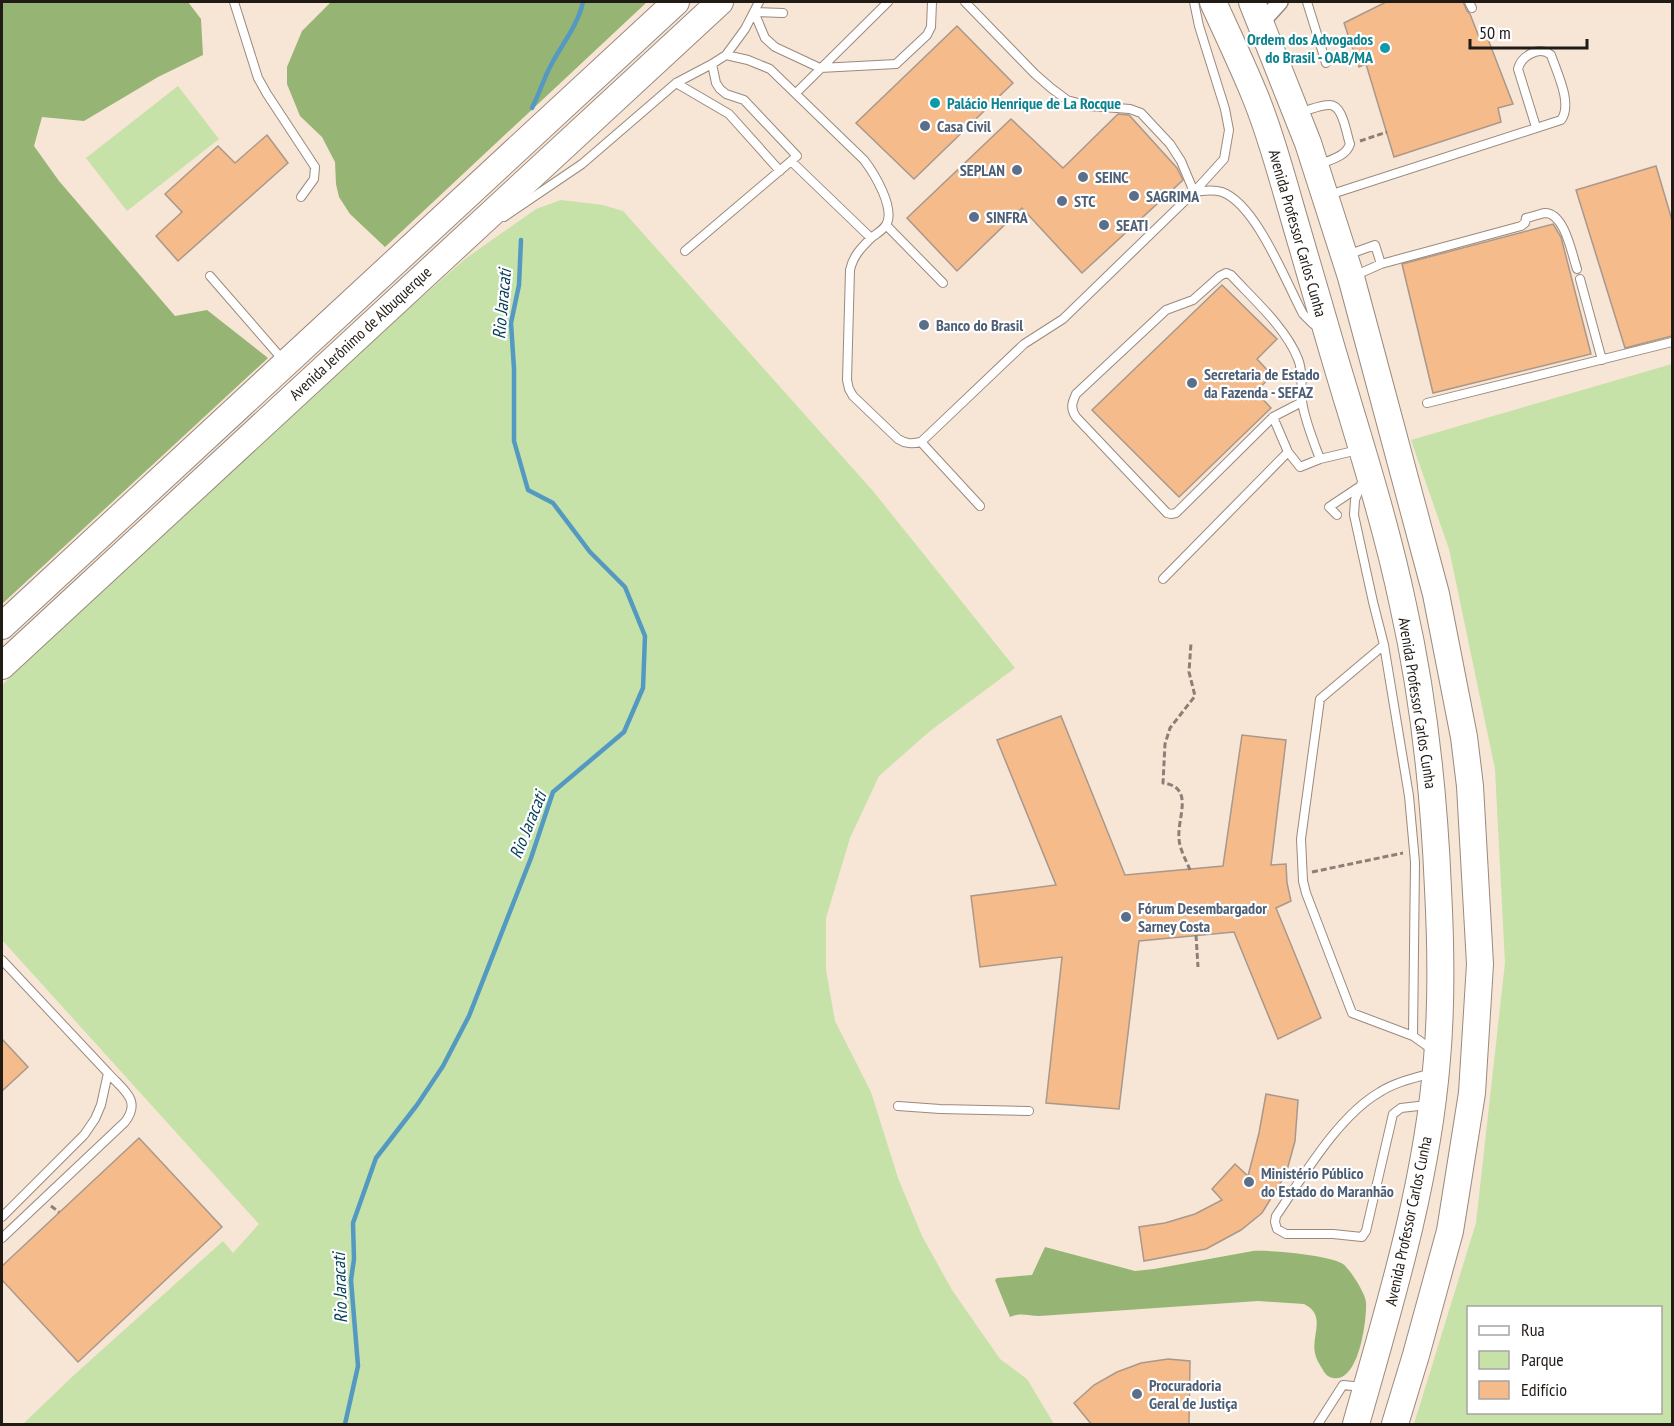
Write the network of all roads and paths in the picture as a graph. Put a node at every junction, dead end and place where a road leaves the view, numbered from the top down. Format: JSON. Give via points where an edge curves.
{"nodes":[{"id":1,"x":234,"y":2,"type":"edge"},
{"id":2,"x":661,"y":2,"type":"edge"},
{"id":3,"x":676,"y":2,"type":"edge"},
{"id":4,"x":720,"y":2,"type":"edge"},
{"id":5,"x":759,"y":2,"type":"edge"},
{"id":6,"x":888,"y":2,"type":"edge"},
{"id":7,"x":932,"y":2,"type":"edge"},
{"id":8,"x":965,"y":2,"type":"edge"},
{"id":9,"x":1194,"y":2,"type":"edge"},
{"id":10,"x":1207,"y":2,"type":"edge"},
{"id":11,"x":1213,"y":2,"type":"edge"},
{"id":12,"x":1280,"y":2,"type":"edge"},
{"id":13,"x":1307,"y":2,"type":"edge"},
{"id":14,"x":754,"y":12,"type":"junction"},
{"id":15,"x":1257,"y":12,"type":"edge"},
{"id":16,"x":783,"y":13,"type":"dead end"},
{"id":17,"x":1231,"y":42,"type":"junction"},
{"id":18,"x":726,"y":55,"type":"junction"},
{"id":19,"x":1326,"y":63,"type":"dead end"},
{"id":20,"x":712,"y":64,"type":"junction"},
{"id":21,"x":605,"y":67,"type":"junction"},
{"id":22,"x":820,"y":68,"type":"junction"},
{"id":23,"x":676,"y":83,"type":"junction"},
{"id":24,"x":796,"y":93,"type":"junction"},
{"id":25,"x":1296,"y":113,"type":"junction"},
{"id":26,"x":1536,"y":127,"type":"junction"},
{"id":27,"x":1387,"y":132,"type":"dead end"},
{"id":28,"x":1350,"y":144,"type":"junction"},
{"id":29,"x":794,"y":158,"type":"junction"},
{"id":30,"x":1316,"y":166,"type":"junction"},
{"id":31,"x":780,"y":171,"type":"junction"},
{"id":32,"x":1194,"y":192,"type":"junction"},
{"id":33,"x":1325,"y":196,"type":"junction"},
{"id":34,"x":301,"y":197,"type":"dead end"},
{"id":35,"x":886,"y":225,"type":"junction"},
{"id":36,"x":872,"y":238,"type":"junction"},
{"id":37,"x":451,"y":249,"type":"junction"},
{"id":38,"x":685,"y":251,"type":"dead end"},
{"id":39,"x":1382,"y":264,"type":"junction"},
{"id":40,"x":1348,"y":266,"type":"junction"},
{"id":41,"x":1577,"y":270,"type":"dead end"},
{"id":42,"x":210,"y":276,"type":"dead end"},
{"id":43,"x":1580,"y":279,"type":"dead end"},
{"id":44,"x":943,"y":283,"type":"dead end"},
{"id":45,"x":1326,"y":330,"type":"junction"},
{"id":46,"x":1672,"y":342,"type":"edge"},
{"id":47,"x":1602,"y":360,"type":"junction"},
{"id":48,"x":286,"y":363,"type":"junction"},
{"id":49,"x":1302,"y":402,"type":"junction"},
{"id":50,"x":1427,"y":403,"type":"dead end"},
{"id":51,"x":1272,"y":417,"type":"junction"},
{"id":52,"x":921,"y":442,"type":"junction"},
{"id":53,"x":1287,"y":452,"type":"junction"},
{"id":54,"x":1320,"y":459,"type":"junction"},
{"id":55,"x":1365,"y":473,"type":"junction"},
{"id":56,"x":980,"y":506,"type":"dead end"},
{"id":57,"x":1337,"y":515,"type":"dead end"},
{"id":58,"x":1163,"y":579,"type":"dead end"},
{"id":59,"x":1436,"y":594,"type":"junction"},
{"id":60,"x":2,"y":626,"type":"edge"},
{"id":61,"x":1410,"y":638,"type":"junction"},
{"id":62,"x":1191,"y":643,"type":"dead end"},
{"id":63,"x":1384,"y":645,"type":"junction"},
{"id":64,"x":2,"y":666,"type":"edge"},
{"id":65,"x":1464,"y":737,"type":"junction"},
{"id":66,"x":1414,"y":851,"type":"junction"},
{"id":67,"x":1190,"y":870,"type":"dead end"},
{"id":68,"x":1321,"y":870,"type":"dead end"},
{"id":69,"x":1196,"y":935,"type":"dead end"},
{"id":70,"x":2,"y":960,"type":"edge"},
{"id":71,"x":1198,"y":967,"type":"dead end"},
{"id":72,"x":1413,"y":1036,"type":"junction"},
{"id":73,"x":1437,"y":1063,"type":"junction"},
{"id":74,"x":108,"y":1073,"type":"junction"},
{"id":75,"x":1432,"y":1104,"type":"junction"},
{"id":76,"x":898,"y":1106,"type":"dead end"},
{"id":77,"x":1029,"y":1111,"type":"dead end"},
{"id":78,"x":2,"y":1217,"type":"edge"},
{"id":79,"x":2,"y":1238,"type":"edge"},
{"id":80,"x":1366,"y":1387,"type":"junction"},
{"id":81,"x":1318,"y":1425,"type":"edge"},
{"id":82,"x":1356,"y":1425,"type":"edge"},
{"id":83,"x":1395,"y":1425,"type":"edge"}],
"edges":[{"from":1,"to":34,"type":"lane","via":[[258,78],[315,167],[314,180]]},
{"from":2,"to":21,"type":"main road"},
{"from":3,"to":21,"type":"main road","name":"Avenida Jerônimo de Albuquerque"},
{"from":4,"to":37,"type":"main road","name":"Avenida Jerônimo de Albuquerque"},
{"from":5,"to":14,"type":"lane"},
{"from":6,"to":22,"type":"lane"},
{"from":7,"to":22,"type":"lane","via":[[927,35],[900,62]]},
{"from":8,"to":32,"type":"lane","via":[[1035,74],[1067,100],[1141,113],[1170,144]]},
{"from":9,"to":32,"type":"lane","via":[[1229,130],[1224,159]]},
{"from":10,"to":17,"type":"main road"},
{"from":11,"to":17,"type":"main road","name":"Avenida Professor Carlos Cunha"},
{"from":12,"to":15,"type":"street"},
{"from":13,"to":19,"type":"lane"},
{"from":14,"to":16,"type":"lane"},
{"from":14,"to":18,"type":"lane"},
{"from":14,"to":22,"type":"lane","via":[[765,38],[775,47]]},
{"from":15,"to":25,"type":"main road","name":"Avenida Professor Carlos Cunha"},
{"from":17,"to":45,"type":"main road","name":"Avenida Professor Carlos Cunha","via":[[1256,98],[1277,161]]},
{"from":18,"to":20,"type":"lane"},
{"from":18,"to":24,"type":"lane","via":[[770,69]]},
{"from":20,"to":23,"type":"lane"},
{"from":20,"to":29,"type":"lane","via":[[720,89],[744,100]]},
{"from":21,"to":48,"type":"main road","name":"Avenida Jerônimo de Albuquerque"},
{"from":22,"to":24,"type":"lane"},
{"from":23,"to":31,"type":"lane","via":[[729,114]]},
{"from":23,"to":37,"type":"lane","via":[[582,164]]},
{"from":24,"to":35,"type":"lane","via":[[873,172],[888,206]]},
{"from":25,"to":28,"type":"lane","via":[[1330,104],[1336,107]]},
{"from":25,"to":30,"type":"main road","name":"Avenida Professor Carlos Cunha"},
{"from":26,"to":26,"type":"lane","via":[[1518,69],[1526,56],[1542,51],[1551,55],[1566,109],[1560,120]]},
{"from":26,"to":33,"type":"lane"},
{"from":27,"to":28,"type":"path"},
{"from":28,"to":30,"type":"lane","via":[[1345,153]]},
{"from":29,"to":31,"type":"lane"},
{"from":29,"to":36,"type":"lane"},
{"from":30,"to":33,"type":"main road","name":"Avenida Professor Carlos Cunha"},
{"from":31,"to":38,"type":"lane"},
{"from":32,"to":45,"type":"lane","via":[[1223,192],[1244,207],[1264,236],[1303,314]]},
{"from":32,"to":52,"type":"lane","via":[[1064,319],[1024,344]]},
{"from":33,"to":40,"type":"main road","name":"Avenida Professor Carlos Cunha"},
{"from":35,"to":36,"type":"lane"},
{"from":35,"to":44,"type":"lane"},
{"from":36,"to":52,"type":"lane","via":[[857,252],[850,270],[849,390],[898,439],[904,443]]},
{"from":37,"to":64,"type":"main road","name":"Avenida Jerônimo de Albuquerque"},
{"from":39,"to":40,"type":"lane"},
{"from":39,"to":40,"type":"lane","via":[[1376,245]]},
{"from":39,"to":41,"type":"lane","via":[[1521,226],[1526,218],[1547,213],[1563,225]]},
{"from":40,"to":59,"type":"main road","name":"Avenida Professor Carlos Cunha"},
{"from":42,"to":48,"type":"lane"},
{"from":43,"to":47,"type":"lane"},
{"from":45,"to":55,"type":"main road","name":"Avenida Professor Carlos Cunha"},
{"from":46,"to":47,"type":"lane"},
{"from":47,"to":50,"type":"lane"},
{"from":48,"to":60,"type":"main road","name":"Avenida Jerônimo de Albuquerque"},
{"from":49,"to":51,"type":"lane"},
{"from":49,"to":51,"type":"lane","via":[[1302,378],[1294,351],[1277,326],[1226,273],[1193,300],[1166,310],[1076,394],[1072,404],[1076,417],[1172,514]]},
{"from":49,"to":54,"type":"lane"},
{"from":51,"to":53,"type":"lane"},
{"from":52,"to":56,"type":"lane"},
{"from":53,"to":54,"type":"lane","via":[[1300,467]]},
{"from":53,"to":58,"type":"lane"},
{"from":54,"to":55,"type":"lane"},
{"from":55,"to":57,"type":"lane","via":[[1329,507]]},
{"from":55,"to":59,"type":"main road","via":[[1388,510],[1409,590],[1417,597]]},
{"from":55,"to":61,"type":"main road","name":"Avenida Professor Carlos Cunha"},
{"from":55,"to":63,"type":"lane","via":[[1354,515]]},
{"from":59,"to":65,"type":"main road","name":"Avenida Professor Carlos Cunha"},
{"from":61,"to":65,"type":"main road","via":[[1426,636],[1438,643],[1451,716]]},
{"from":61,"to":73,"type":"main road","name":"Avenida Professor Carlos Cunha","via":[[1436,829],[1440,941]]},
{"from":62,"to":67,"type":"path","via":[[1189,672],[1195,696],[1170,728],[1164,744],[1163,783],[1179,790],[1182,798],[1179,839]]},
{"from":63,"to":66,"type":"lane"},
{"from":63,"to":72,"type":"lane","via":[[1320,699],[1301,839],[1303,881],[1353,1013]]},
{"from":65,"to":83,"type":"main road","name":"Avenida Professor Carlos Cunha","via":[[1480,964],[1472,1093],[1450,1231]]},
{"from":66,"to":68,"type":"path"},
{"from":66,"to":72,"type":"lane"},
{"from":69,"to":71,"type":"path"},
{"from":70,"to":74,"type":"lane"},
{"from":72,"to":73,"type":"lane"},
{"from":73,"to":75,"type":"main road","name":"Avenida Professor Carlos Cunha"},
{"from":73,"to":75,"type":"lane","via":[[1379,1092],[1346,1120],[1276,1216],[1277,1229],[1286,1234],[1362,1237],[1393,1114],[1408,1106]]},
{"from":74,"to":78,"type":"lane","via":[[101,1105],[84,1135]]},
{"from":74,"to":79,"type":"lane","via":[[131,1098],[131,1115]]},
{"from":75,"to":80,"type":"main road","name":"Avenida Professor Carlos Cunha","via":[[1412,1219]]},
{"from":76,"to":77,"type":"lane"},
{"from":80,"to":81,"type":"lane","via":[[1343,1384]]},
{"from":80,"to":82,"type":"main road","name":"Avenida Professor Carlos Cunha"}]}
